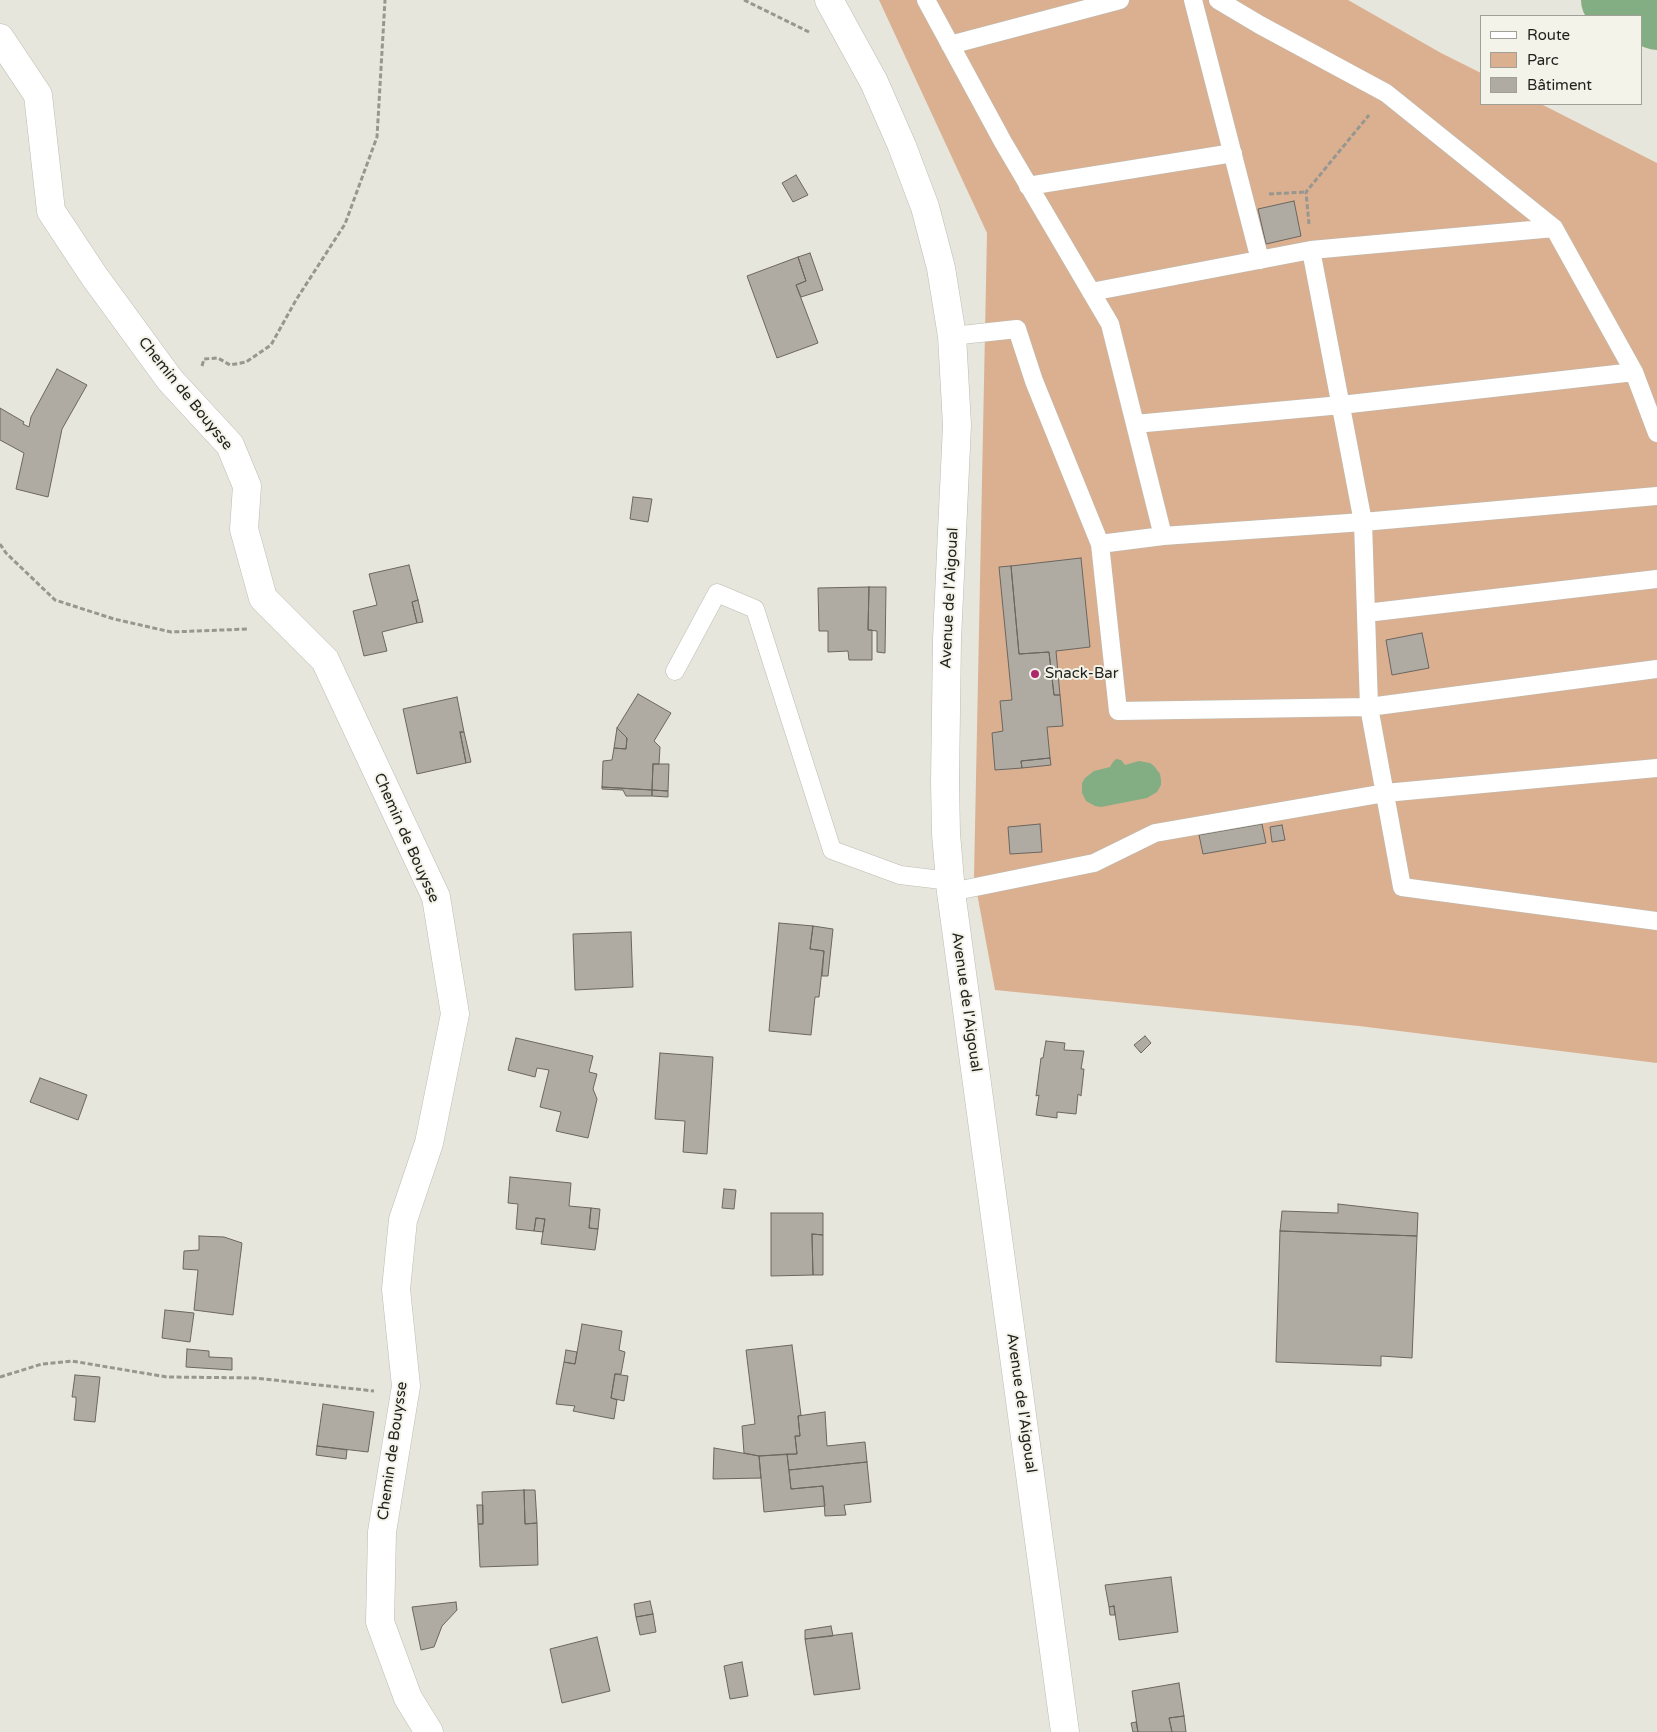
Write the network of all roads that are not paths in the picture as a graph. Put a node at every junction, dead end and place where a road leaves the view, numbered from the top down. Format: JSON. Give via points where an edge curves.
{"nodes":[{"id":1,"x":829,"y":0,"type":"edge"},
{"id":2,"x":926,"y":0,"type":"edge"},
{"id":3,"x":1120,"y":0,"type":"edge"},
{"id":4,"x":1193,"y":0,"type":"edge"},
{"id":5,"x":1218,"y":0,"type":"edge"},
{"id":6,"x":0,"y":38,"type":"edge"},
{"id":7,"x":950,"y":45,"type":"junction"},
{"id":8,"x":1233,"y":153,"type":"junction"},
{"id":9,"x":1028,"y":186,"type":"junction"},
{"id":10,"x":1554,"y":228,"type":"junction"},
{"id":11,"x":1312,"y":250,"type":"junction"},
{"id":12,"x":1260,"y":260,"type":"junction"},
{"id":13,"x":1091,"y":292,"type":"junction"},
{"id":14,"x":952,"y":336,"type":"junction"},
{"id":15,"x":1634,"y":372,"type":"junction"},
{"id":16,"x":1341,"y":405,"type":"junction"},
{"id":17,"x":1135,"y":424,"type":"junction"},
{"id":18,"x":1657,"y":433,"type":"edge"},
{"id":19,"x":1657,"y":496,"type":"edge"},
{"id":20,"x":1362,"y":522,"type":"junction"},
{"id":21,"x":1163,"y":536,"type":"junction"},
{"id":22,"x":1100,"y":544,"type":"junction"},
{"id":23,"x":1657,"y":578,"type":"edge"},
{"id":24,"x":1366,"y":613,"type":"junction"},
{"id":25,"x":1657,"y":669,"type":"edge"},
{"id":26,"x":674,"y":671,"type":"dead end"},
{"id":27,"x":1369,"y":707,"type":"junction"},
{"id":28,"x":1657,"y":768,"type":"edge"},
{"id":29,"x":1385,"y":793,"type":"junction"},
{"id":30,"x":951,"y":886,"type":"junction"},
{"id":31,"x":1657,"y":921,"type":"edge"},
{"id":32,"x":429,"y":1732,"type":"edge"},
{"id":33,"x":1065,"y":1732,"type":"edge"}],
"edges":[{"from":1,"to":14,"type":"street","name":"Avenue de l'Aigoual","via":[[874,82],[925,207],[941,268]]},
{"from":2,"to":7,"type":"lane"},
{"from":3,"to":7,"type":"lane"},
{"from":4,"to":8,"type":"lane"},
{"from":5,"to":10,"type":"lane","via":[[1386,93]]},
{"from":6,"to":32,"type":"street","name":"Chemin de Bouysse","via":[[38,94],[51,211],[170,380],[230,445],[247,486],[244,529],[263,598],[326,660],[436,897],[455,1014],[429,1142],[403,1220],[396,1289],[406,1386],[382,1532],[380,1622],[408,1698]]},
{"from":7,"to":9,"type":"lane"},
{"from":8,"to":9,"type":"lane"},
{"from":8,"to":12,"type":"lane"},
{"from":9,"to":13,"type":"lane"},
{"from":10,"to":11,"type":"lane"},
{"from":10,"to":15,"type":"lane"},
{"from":11,"to":12,"type":"lane"},
{"from":11,"to":16,"type":"lane"},
{"from":12,"to":13,"type":"lane"},
{"from":13,"to":17,"type":"lane","via":[[1110,324]]},
{"from":14,"to":22,"type":"lane","via":[[1017,329],[1034,381]]},
{"from":14,"to":30,"type":"street","name":"Avenue de l'Aigoual","via":[[958,425],[947,639],[945,782]]},
{"from":15,"to":16,"type":"lane"},
{"from":15,"to":18,"type":"lane"},
{"from":16,"to":17,"type":"lane"},
{"from":16,"to":20,"type":"lane"},
{"from":17,"to":21,"type":"lane"},
{"from":19,"to":20,"type":"lane"},
{"from":20,"to":21,"type":"lane"},
{"from":20,"to":24,"type":"lane"},
{"from":21,"to":22,"type":"lane"},
{"from":22,"to":27,"type":"lane","via":[[1118,711]]},
{"from":23,"to":24,"type":"lane"},
{"from":24,"to":27,"type":"lane"},
{"from":25,"to":27,"type":"lane"},
{"from":26,"to":30,"type":"lane","via":[[717,593],[755,609],[832,850],[900,876]]},
{"from":27,"to":29,"type":"lane"},
{"from":28,"to":29,"type":"lane"},
{"from":29,"to":30,"type":"lane","via":[[1155,833],[1094,862]]},
{"from":29,"to":31,"type":"lane","via":[[1402,887]]},
{"from":30,"to":33,"type":"street","name":"Avenue de l'Aigoual"}]}
